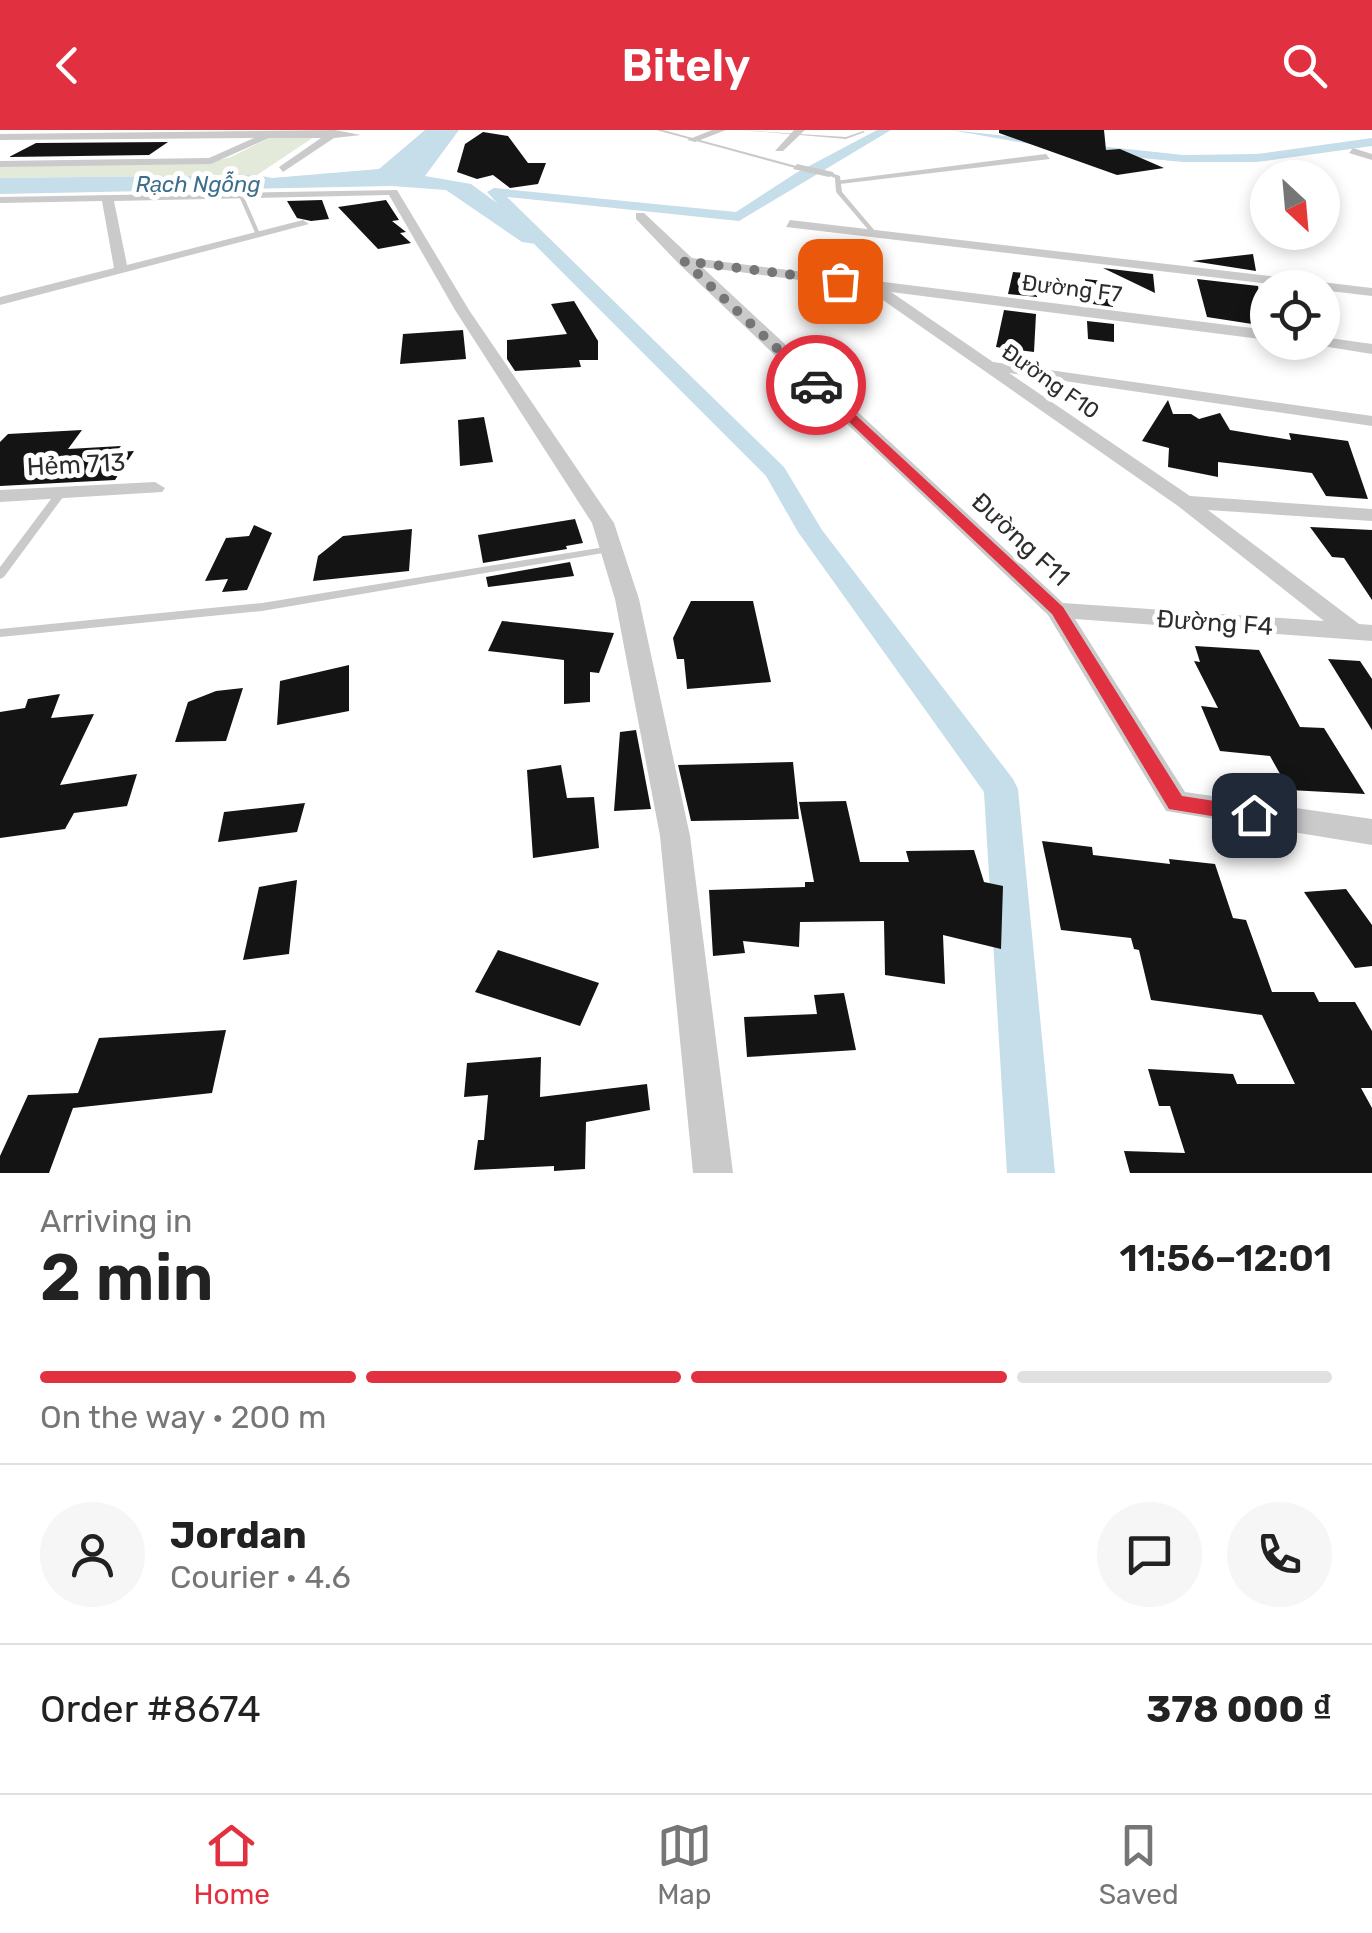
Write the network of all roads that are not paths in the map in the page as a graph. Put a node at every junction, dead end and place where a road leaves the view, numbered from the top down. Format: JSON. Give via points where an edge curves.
{"nodes":[{"id":1,"x":658,"y":130,"type":"edge"},
{"id":2,"x":720,"y":130,"type":"edge"},
{"id":3,"x":742,"y":130,"type":"edge"},
{"id":4,"x":199,"y":132,"type":"edge"},
{"id":5,"x":272,"y":132,"type":"edge"},
{"id":6,"x":336,"y":132,"type":"edge"},
{"id":7,"x":359,"y":132,"type":"edge"},
{"id":8,"x":798,"y":132,"type":"edge"},
{"id":9,"x":863,"y":132,"type":"edge"},
{"id":10,"x":117,"y":133,"type":"edge"},
{"id":11,"x":0,"y":137,"type":"edge"},
{"id":12,"x":692,"y":140,"type":"junction"},
{"id":13,"x":660,"y":143,"type":"dead end"},
{"id":14,"x":340,"y":146,"type":"dead end"},
{"id":15,"x":779,"y":149,"type":"dead end"},
{"id":16,"x":1353,"y":151,"type":"dead end"},
{"id":17,"x":1046,"y":157,"type":"dead end"},
{"id":18,"x":1372,"y":157,"type":"edge"},
{"id":19,"x":0,"y":164,"type":"edge"},
{"id":20,"x":797,"y":166,"type":"joint"},
{"id":21,"x":284,"y":169,"type":"dead end"},
{"id":22,"x":834,"y":177,"type":"junction"},
{"id":23,"x":240,"y":197,"type":"junction"},
{"id":24,"x":0,"y":200,"type":"edge"},
{"id":25,"x":108,"y":200,"type":"junction"},
{"id":26,"x":640,"y":216,"type":"dead end"},
{"id":27,"x":303,"y":224,"type":"dead end"},
{"id":28,"x":790,"y":224,"type":"dead end"},
{"id":29,"x":873,"y":232,"type":"junction"},
{"id":30,"x":259,"y":235,"type":"junction"},
{"id":31,"x":684,"y":261,"type":"junction"},
{"id":32,"x":122,"y":272,"type":"junction"},
{"id":33,"x":1250,"y":279,"type":"edge"},
{"id":34,"x":872,"y":285,"type":"junction"},
{"id":35,"x":1340,"y":289,"type":"edge"},
{"id":36,"x":1372,"y":292,"type":"edge"},
{"id":37,"x":0,"y":301,"type":"edge"},
{"id":38,"x":1250,"y":334,"type":"edge"},
{"id":39,"x":1340,"y":342,"type":"edge"},
{"id":40,"x":1372,"y":349,"type":"edge"},
{"id":41,"x":991,"y":365,"type":"junction"},
{"id":42,"x":1372,"y":421,"type":"edge"},
{"id":43,"x":155,"y":488,"type":"dead end"},
{"id":44,"x":61,"y":493,"type":"junction"},
{"id":45,"x":0,"y":496,"type":"edge"},
{"id":46,"x":1185,"y":502,"type":"junction"},
{"id":47,"x":1372,"y":515,"type":"edge"},
{"id":48,"x":612,"y":549,"type":"junction"},
{"id":49,"x":0,"y":575,"type":"edge"},
{"id":50,"x":1057,"y":610,"type":"junction"},
{"id":51,"x":1362,"y":632,"type":"edge"},
{"id":52,"x":0,"y":633,"type":"edge"},
{"id":53,"x":1372,"y":832,"type":"edge"},
{"id":54,"x":713,"y":1173,"type":"edge"}],
"edges":[{"from":1,"to":12,"type":"lane"},
{"from":2,"to":12,"type":"street"},
{"from":3,"to":8,"type":"lane"},
{"from":4,"to":5,"type":"street"},
{"from":4,"to":10,"type":"street"},
{"from":5,"to":6,"type":"street"},
{"from":5,"to":19,"type":"street","via":[[211,161]]},
{"from":6,"to":7,"type":"street"},
{"from":6,"to":21,"type":"street"},
{"from":7,"to":14,"type":"street"},
{"from":8,"to":9,"type":"lane","via":[[850,138]]},
{"from":8,"to":15,"type":"street"},
{"from":10,"to":11,"type":"street"},
{"from":12,"to":13,"type":"lane"},
{"from":12,"to":20,"type":"lane"},
{"from":16,"to":18,"type":"street"},
{"from":17,"to":22,"type":"street"},
{"from":20,"to":22,"type":"street"},
{"from":22,"to":29,"type":"lane"},
{"from":23,"to":25,"type":"street"},
{"from":23,"to":30,"type":"lane"},
{"from":23,"to":48,"type":"street","via":[[393,192],[603,523]]},
{"from":24,"to":25,"type":"street"},
{"from":25,"to":32,"type":"street"},
{"from":26,"to":31,"type":"street","name":"Đường F11"},
{"from":27,"to":30,"type":"street"},
{"from":28,"to":29,"type":"street"},
{"from":29,"to":33,"type":"street"},
{"from":30,"to":32,"type":"street"},
{"from":31,"to":34,"type":"street","name":"Đường F10"},
{"from":31,"to":50,"type":"street","name":"Đường F11"},
{"from":32,"to":37,"type":"street"},
{"from":34,"to":38,"type":"street","name":"Đường F7"},
{"from":34,"to":41,"type":"street","name":"Đường F10"},
{"from":35,"to":36,"type":"street"},
{"from":39,"to":40,"type":"street"},
{"from":41,"to":42,"type":"street"},
{"from":41,"to":46,"type":"street","name":"Đường F10"},
{"from":43,"to":44,"type":"street","name":"Hẻm 713"},
{"from":44,"to":45,"type":"street","name":"Hẻm 713"},
{"from":44,"to":49,"type":"lane"},
{"from":46,"to":47,"type":"street"},
{"from":46,"to":51,"type":"street","name":"Đường F10"},
{"from":48,"to":52,"type":"lane","via":[[262,607]]},
{"from":48,"to":54,"type":"street","via":[[628,599],[674,836]]},
{"from":50,"to":51,"type":"street","name":"Đường F4"},
{"from":50,"to":53,"type":"street","name":"Đường F11","via":[[1176,803]]}]}
